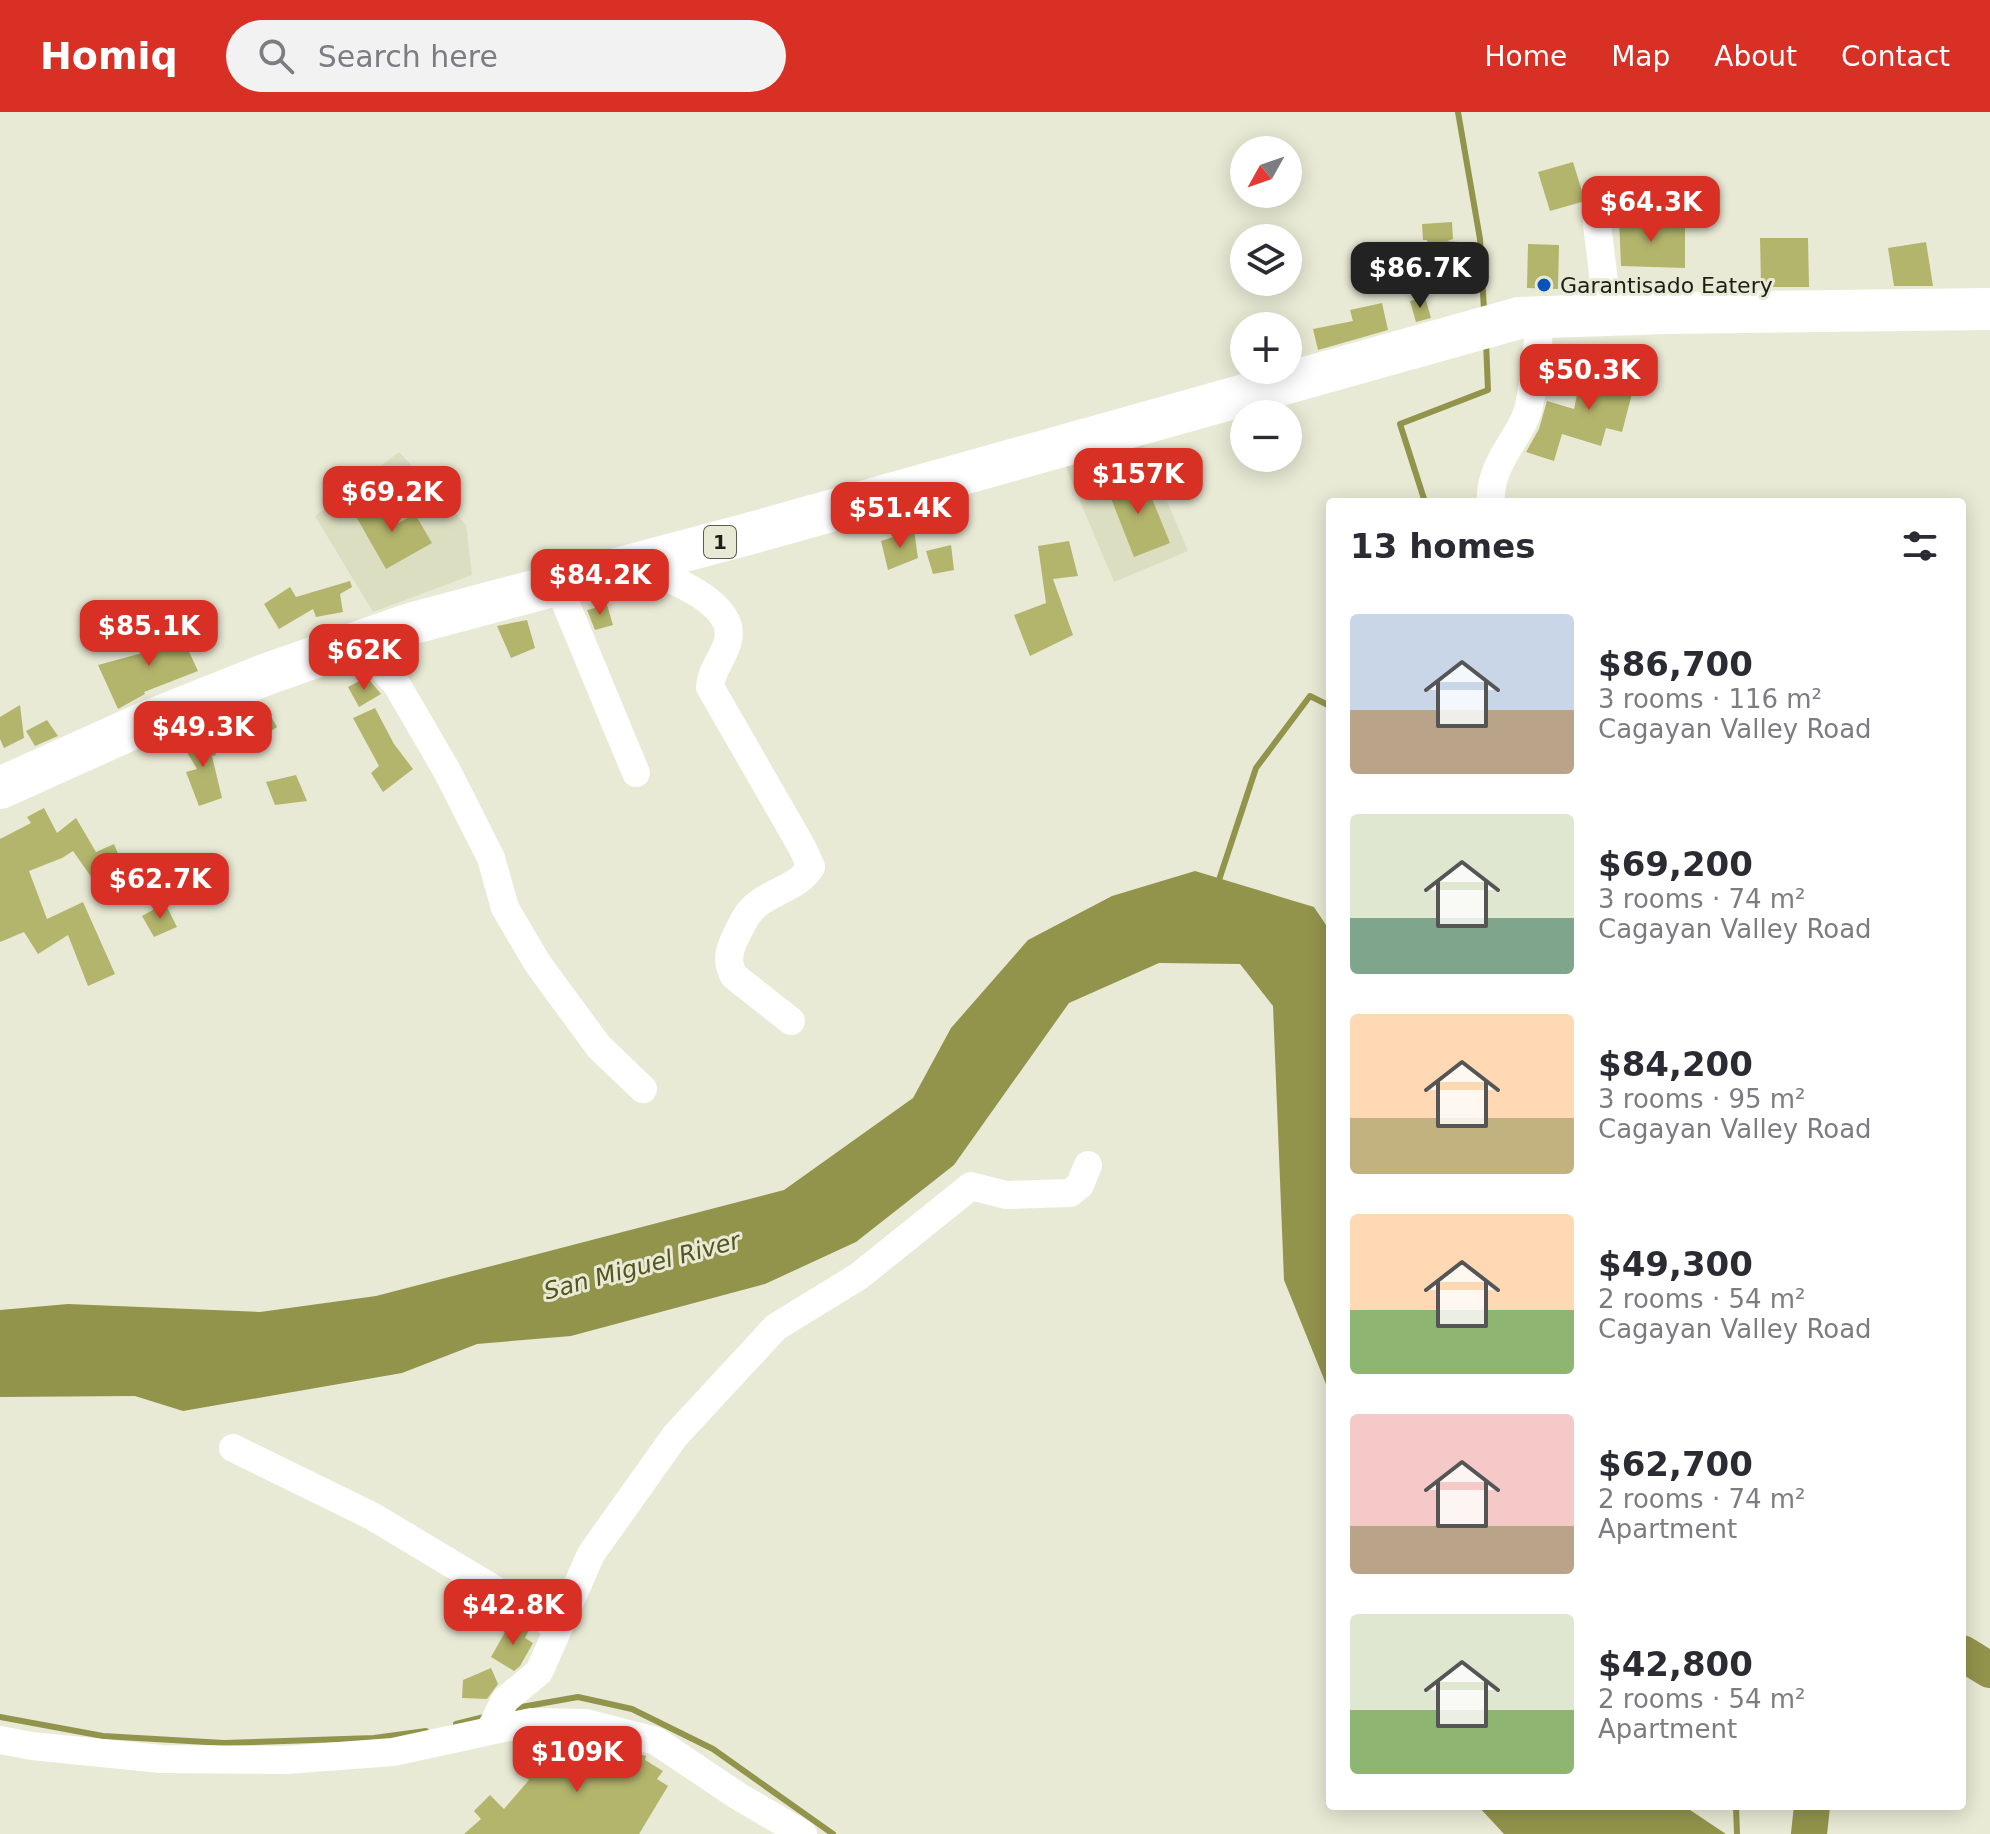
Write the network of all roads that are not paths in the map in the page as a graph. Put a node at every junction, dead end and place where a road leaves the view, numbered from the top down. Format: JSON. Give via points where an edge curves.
{"nodes":[{"id":1,"x":1597,"y":224,"type":"dead end"},
{"id":2,"x":1990,"y":309,"type":"edge"},
{"id":3,"x":1608,"y":315,"type":"junction"},
{"id":4,"x":1530,"y":317,"type":"junction"},
{"id":5,"x":1491,"y":498,"type":"edge"},
{"id":6,"x":637,"y":564,"type":"junction"},
{"id":7,"x":558,"y":585,"type":"junction"},
{"id":8,"x":359,"y":642,"type":"junction"},
{"id":9,"x":636,"y":773,"type":"dead end"},
{"id":10,"x":0,"y":788,"type":"edge"},
{"id":11,"x":791,"y":1021,"type":"dead end"},
{"id":12,"x":643,"y":1089,"type":"dead end"},
{"id":13,"x":1088,"y":1165,"type":"dead end"},
{"id":14,"x":233,"y":1448,"type":"dead end"},
{"id":15,"x":557,"y":1627,"type":"junction"},
{"id":16,"x":490,"y":1730,"type":"junction"},
{"id":17,"x":0,"y":1740,"type":"edge"},
{"id":18,"x":803,"y":1834,"type":"edge"}],
"edges":[{"from":1,"to":3,"type":"street"},
{"from":2,"to":3,"type":"highway","number":"1"},
{"from":3,"to":4,"type":"highway","number":"1"},
{"from":4,"to":5,"type":"street","via":[[1527,415],[1495,470]]},
{"from":4,"to":6,"type":"highway","number":"1"},
{"from":6,"to":7,"type":"highway","number":"1"},
{"from":6,"to":11,"type":"street","via":[[682,584],[725,616],[728,644],[710,687],[811,867],[755,907],[728,953],[734,976]]},
{"from":7,"to":8,"type":"highway","number":"1"},
{"from":7,"to":9,"type":"street"},
{"from":8,"to":10,"type":"highway","number":"1","via":[[149,721]]},
{"from":8,"to":12,"type":"street","via":[[397,685],[447,771],[491,858],[505,908],[538,964],[599,1047]]},
{"from":13,"to":15,"type":"street","via":[[1080,1185],[1070,1193],[1006,1195],[971,1186],[859,1276],[776,1327],[675,1436],[591,1554]]},
{"from":14,"to":15,"type":"street","via":[[372,1516]]},
{"from":15,"to":16,"type":"street","via":[[539,1672],[505,1700]]},
{"from":16,"to":17,"type":"street","via":[[393,1752],[271,1760],[161,1759]]},
{"from":16,"to":18,"type":"street","via":[[558,1721],[656,1741]]}]}
